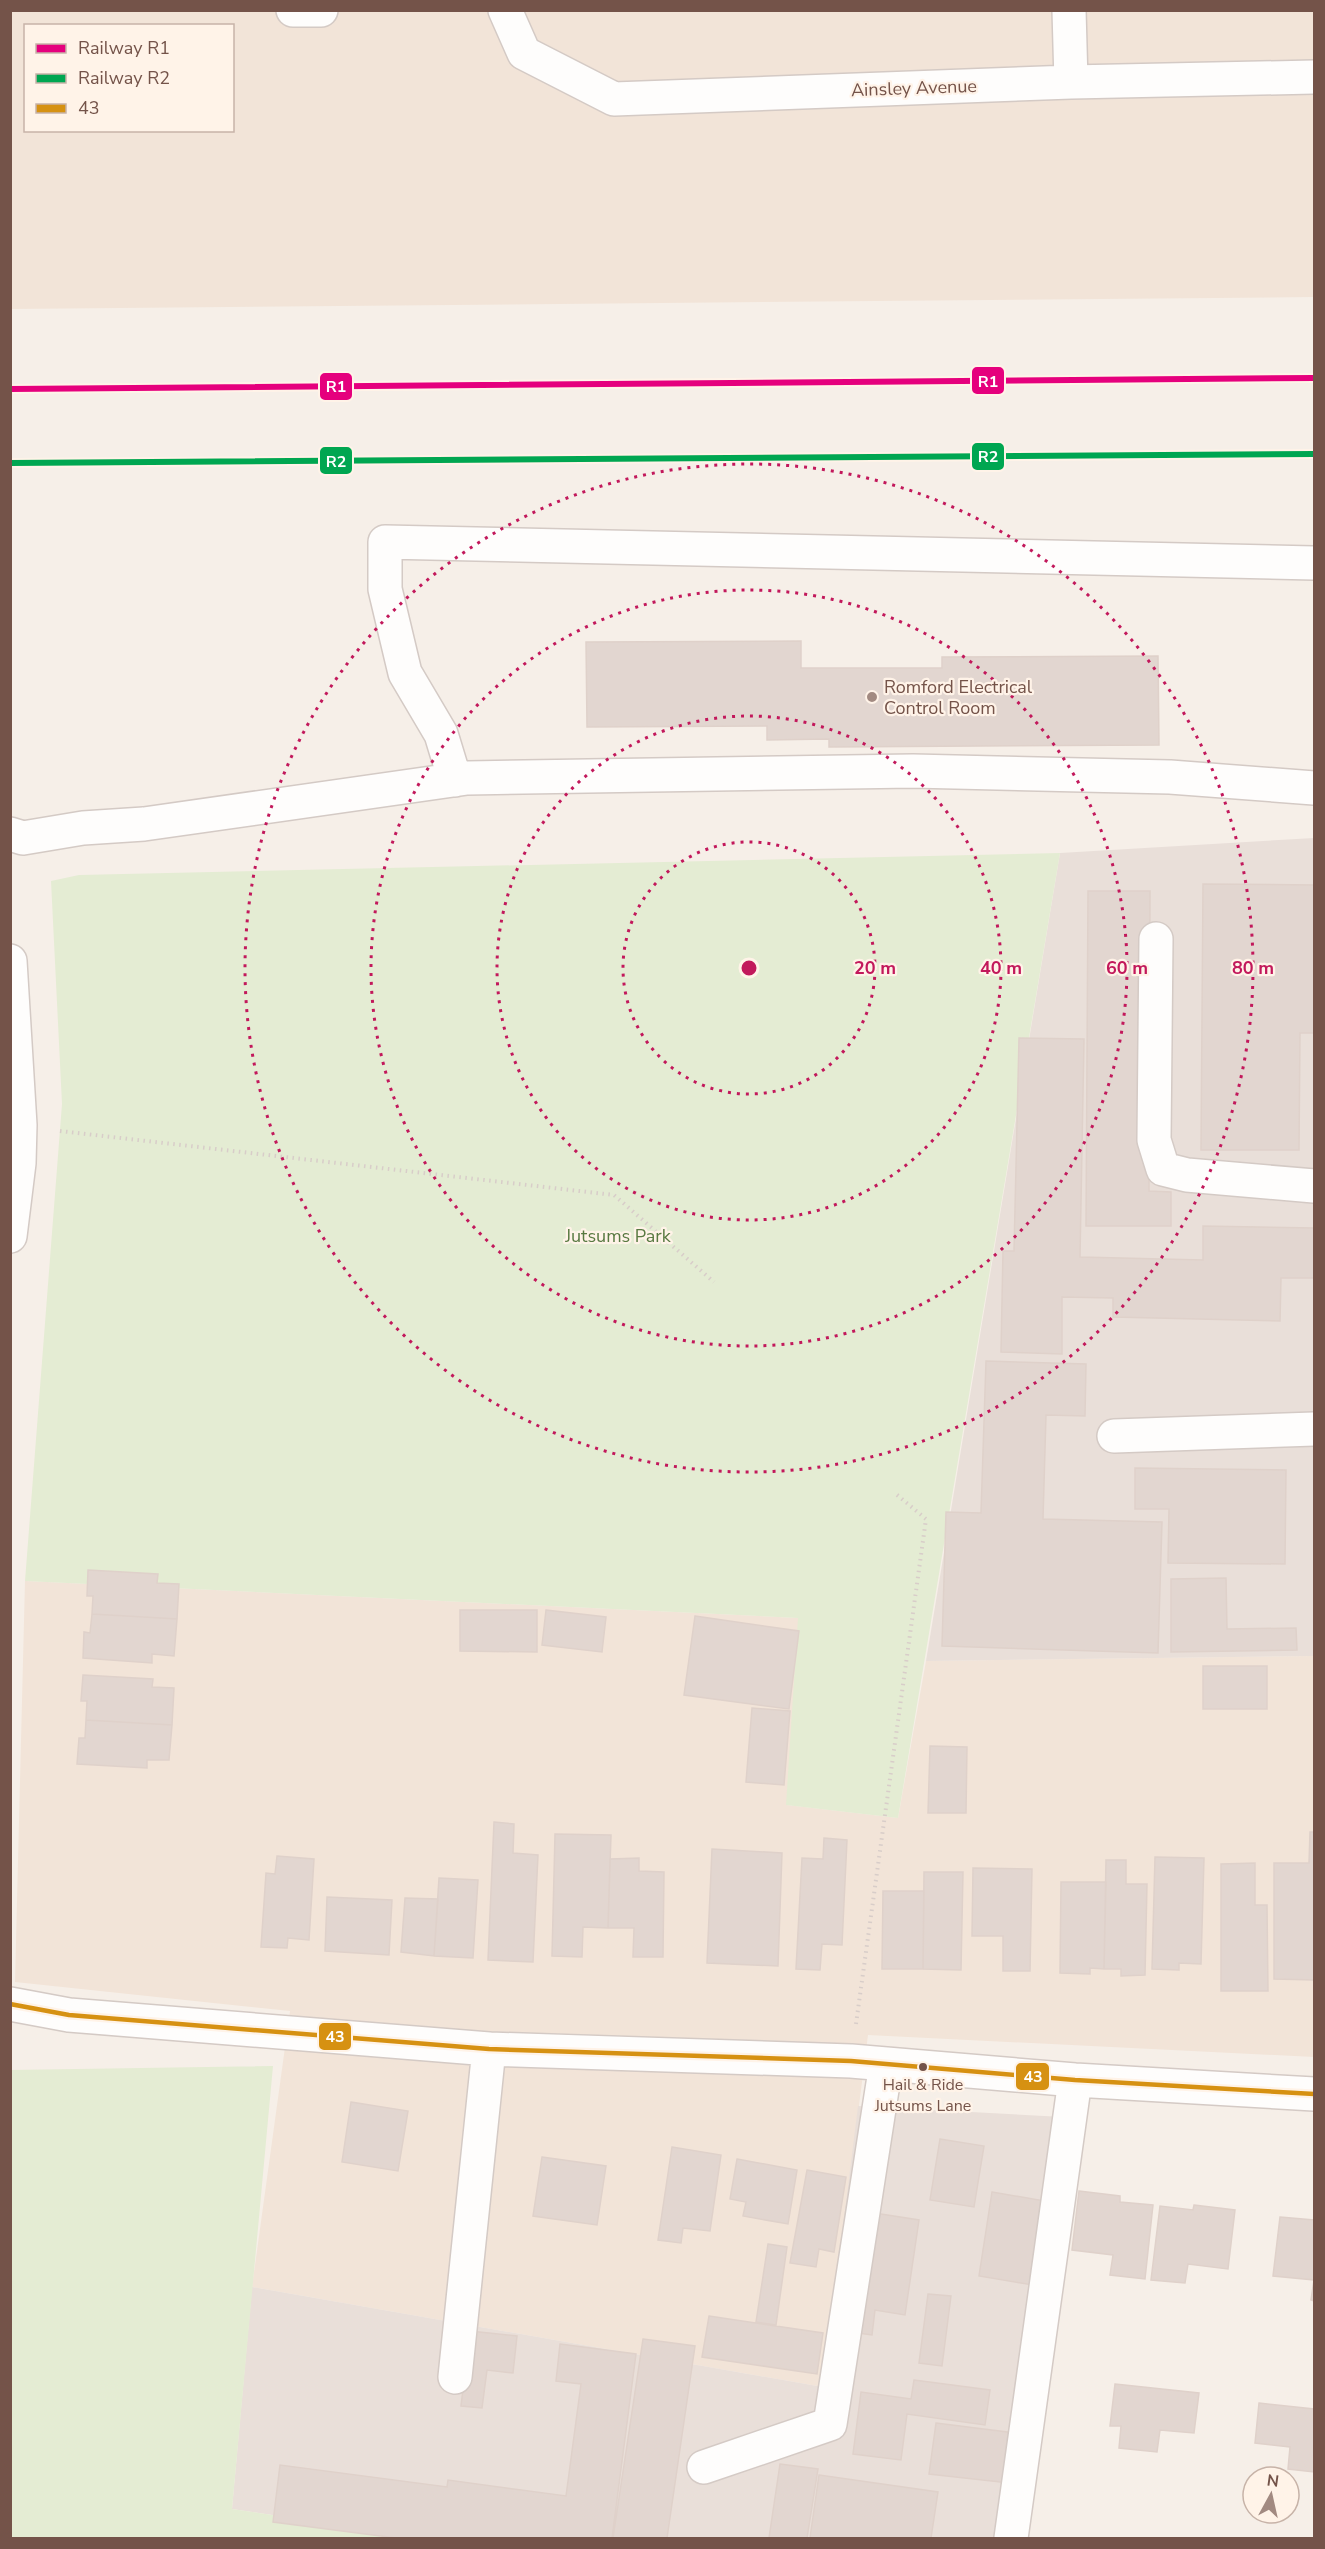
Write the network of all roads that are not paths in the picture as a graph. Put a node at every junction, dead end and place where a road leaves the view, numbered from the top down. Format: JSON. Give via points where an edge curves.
{"nodes":[{"id":1,"x":293,"y":10,"type":"edge"},
{"id":2,"x":321,"y":10,"type":"edge"},
{"id":3,"x":505,"y":10,"type":"edge"},
{"id":4,"x":1069,"y":10,"type":"edge"},
{"id":5,"x":1314,"y":77,"type":"edge"},
{"id":6,"x":1071,"y":82,"type":"junction"},
{"id":7,"x":1314,"y":563,"type":"edge"},
{"id":8,"x":455,"y":780,"type":"junction"},
{"id":9,"x":1314,"y":788,"type":"edge"},
{"id":10,"x":10,"y":834,"type":"edge"},
{"id":11,"x":1156,"y":939,"type":"dead end"},
{"id":12,"x":10,"y":961,"type":"edge"},
{"id":13,"x":1314,"y":1186,"type":"edge"},
{"id":14,"x":10,"y":1236,"type":"edge"},
{"id":15,"x":1314,"y":1429,"type":"edge"},
{"id":16,"x":1114,"y":1436,"type":"dead end"},
{"id":17,"x":10,"y":2004,"type":"edge"},
{"id":18,"x":489,"y":2049,"type":"junction"},
{"id":19,"x":886,"y":2064,"type":"junction"},
{"id":20,"x":1075,"y":2080,"type":"junction"},
{"id":21,"x":1314,"y":2094,"type":"edge"},
{"id":22,"x":455,"y":2377,"type":"dead end"},
{"id":23,"x":704,"y":2468,"type":"dead end"},
{"id":24,"x":1011,"y":2538,"type":"edge"}],
"edges":[{"from":1,"to":2,"type":"street"},
{"from":3,"to":6,"type":"street","name":"Ainsley Avenue","via":[[524,53],[614,99]]},
{"from":4,"to":6,"type":"street"},
{"from":5,"to":6,"type":"street","name":"Ainsley Avenue"},
{"from":7,"to":8,"type":"street","via":[[386,542],[385,589],[405,673],[441,734]]},
{"from":8,"to":9,"type":"street","via":[[913,771],[1170,777]]},
{"from":8,"to":10,"type":"street","via":[[144,824],[83,828],[23,838]]},
{"from":11,"to":13,"type":"street","via":[[1154,1140],[1163,1169],[1187,1175]]},
{"from":12,"to":14,"type":"street","via":[[20,1125]]},
{"from":15,"to":16,"type":"street"},
{"from":17,"to":18,"type":"street","via":[[69,2015]]},
{"from":18,"to":19,"type":"street"},
{"from":18,"to":22,"type":"street"},
{"from":19,"to":20,"type":"street"},
{"from":19,"to":23,"type":"street","via":[[830,2424]]},
{"from":20,"to":21,"type":"street"},
{"from":20,"to":24,"type":"street"}]}
